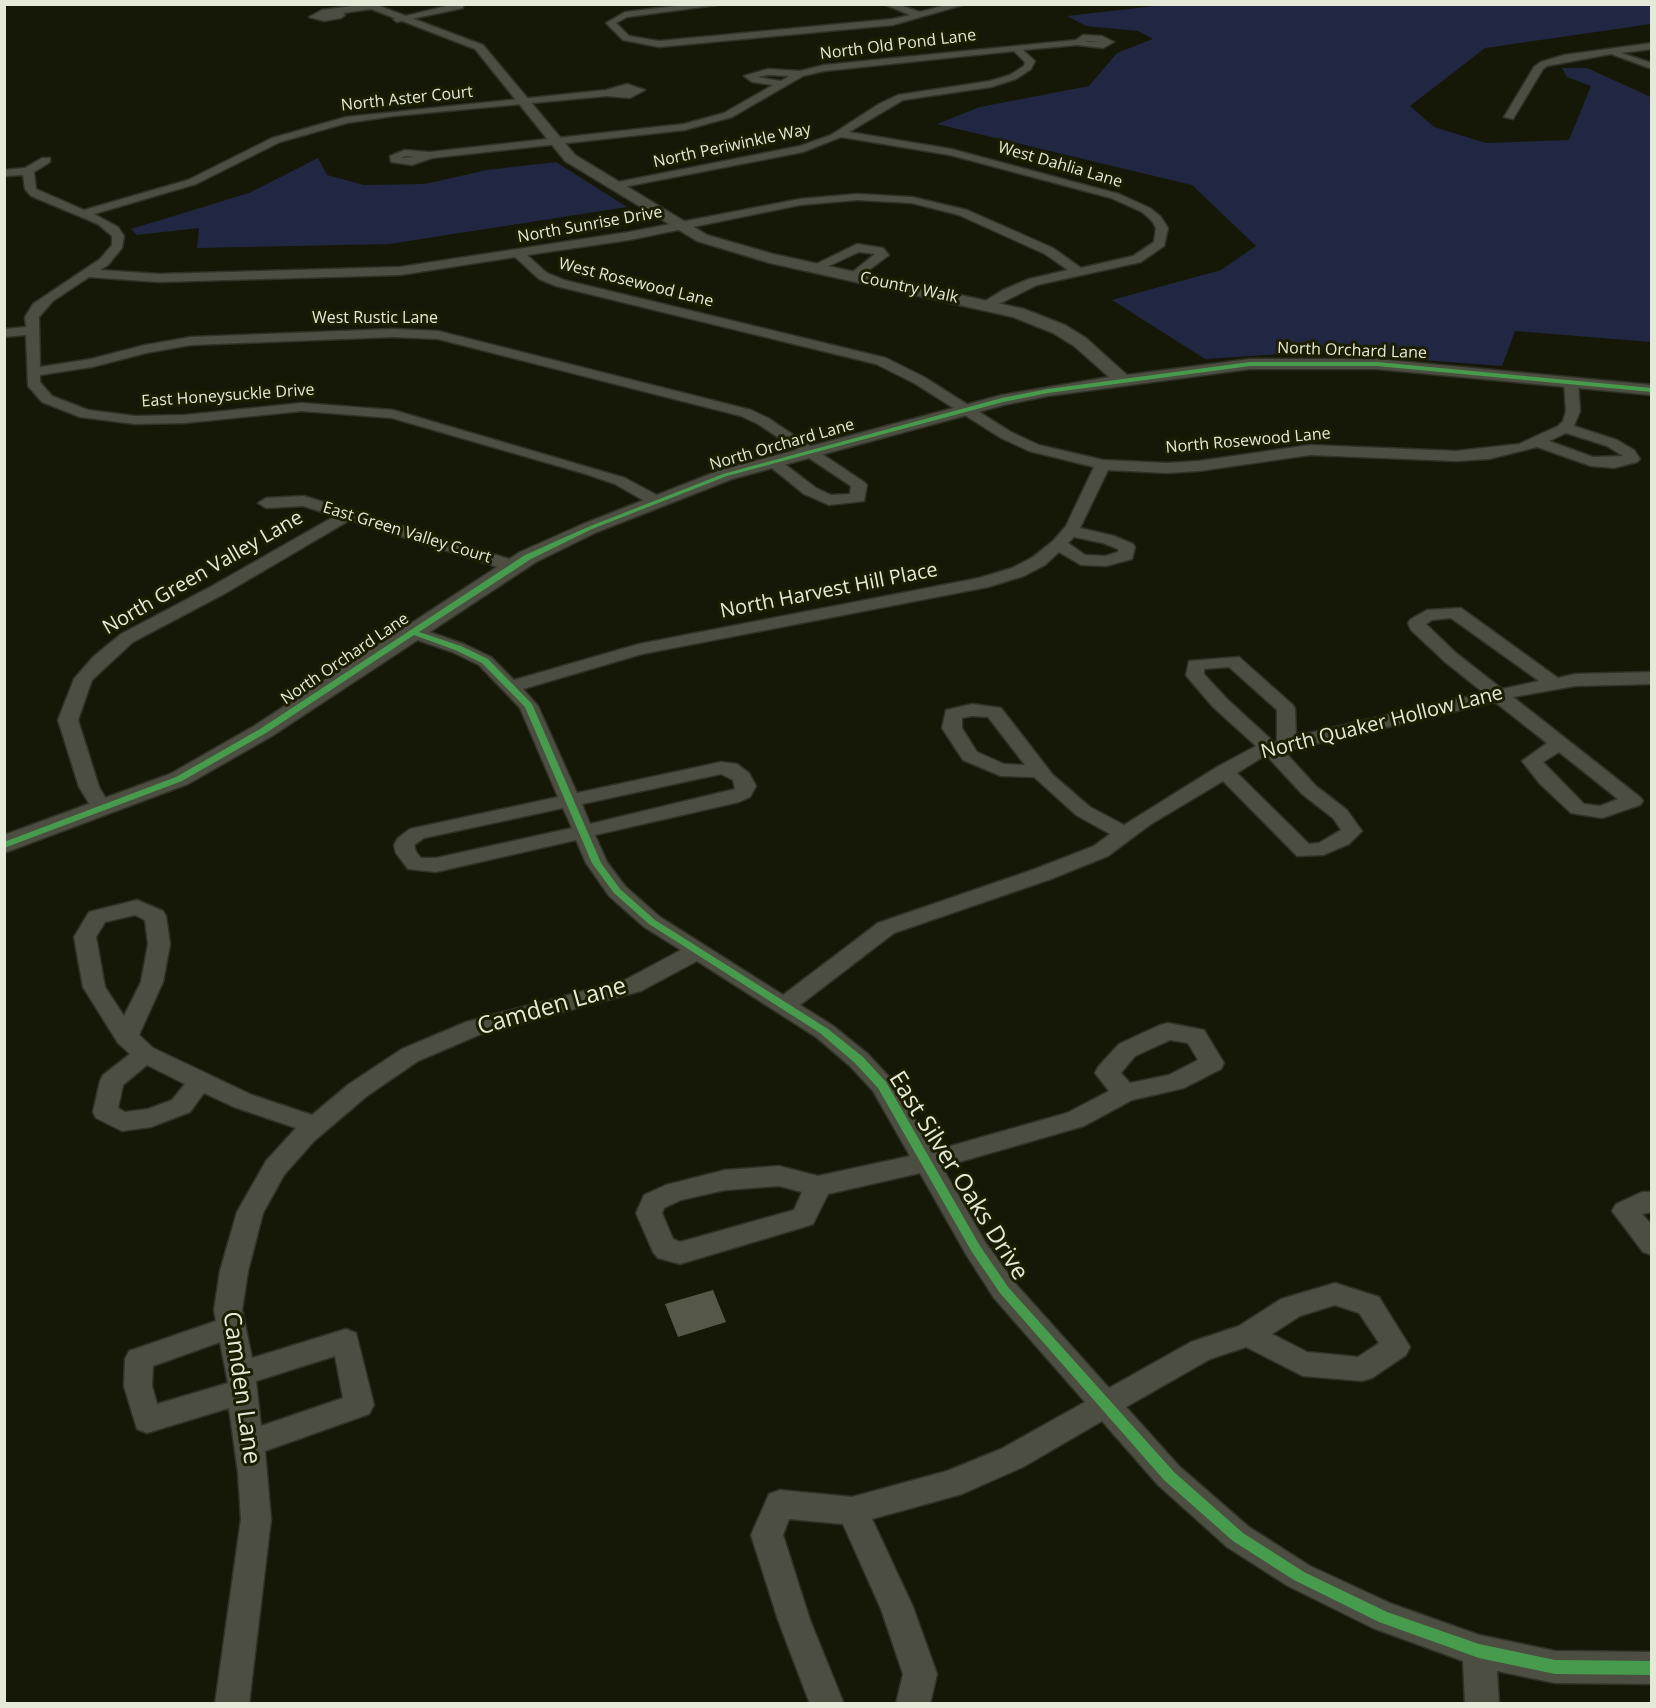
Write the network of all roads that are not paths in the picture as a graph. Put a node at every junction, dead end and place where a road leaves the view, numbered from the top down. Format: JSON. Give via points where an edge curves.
{"nodes":[{"id":1,"x":459,"y":4,"type":"edge"},
{"id":2,"x":720,"y":4,"type":"edge"},
{"id":3,"x":888,"y":4,"type":"edge"},
{"id":4,"x":962,"y":4,"type":"edge"},
{"id":5,"x":365,"y":6,"type":"edge"},
{"id":6,"x":438,"y":7,"type":"edge"},
{"id":7,"x":336,"y":13,"type":"dead end"},
{"id":8,"x":920,"y":16,"type":"junction"},
{"id":9,"x":397,"y":19,"type":"junction"},
{"id":10,"x":1078,"y":42,"type":"dead end"},
{"id":11,"x":1652,"y":45,"type":"edge"},
{"id":12,"x":1014,"y":47,"type":"junction"},
{"id":13,"x":1610,"y":52,"type":"junction"},
{"id":14,"x":1652,"y":66,"type":"edge"},
{"id":15,"x":800,"y":74,"type":"junction"},
{"id":16,"x":783,"y":84,"type":"junction"},
{"id":17,"x":607,"y":93,"type":"dead end"},
{"id":18,"x":524,"y":102,"type":"junction"},
{"id":19,"x":1509,"y":117,"type":"dead end"},
{"id":20,"x":840,"y":134,"type":"junction"},
{"id":21,"x":554,"y":141,"type":"junction"},
{"id":22,"x":430,"y":155,"type":"dead end"},
{"id":23,"x":46,"y":160,"type":"dead end"},
{"id":24,"x":28,"y":171,"type":"junction"},
{"id":25,"x":4,"y":173,"type":"edge"},
{"id":26,"x":613,"y":186,"type":"junction"},
{"id":27,"x":82,"y":214,"type":"junction"},
{"id":28,"x":680,"y":226,"type":"junction"},
{"id":29,"x":519,"y":254,"type":"junction"},
{"id":30,"x":814,"y":268,"type":"junction"},
{"id":31,"x":86,"y":273,"type":"junction"},
{"id":32,"x":1080,"y":273,"type":"junction"},
{"id":33,"x":854,"y":276,"type":"junction"},
{"id":34,"x":987,"y":306,"type":"junction"},
{"id":35,"x":32,"y":330,"type":"junction"},
{"id":36,"x":4,"y":333,"type":"edge"},
{"id":37,"x":33,"y":372,"type":"junction"},
{"id":38,"x":1123,"y":381,"type":"junction"},
{"id":39,"x":1572,"y":382,"type":"junction"},
{"id":40,"x":1652,"y":390,"type":"edge"},
{"id":41,"x":966,"y":410,"type":"junction"},
{"id":42,"x":1564,"y":428,"type":"junction"},
{"id":43,"x":1537,"y":442,"type":"junction"},
{"id":44,"x":807,"y":452,"type":"junction"},
{"id":45,"x":773,"y":462,"type":"junction"},
{"id":46,"x":1103,"y":465,"type":"junction"},
{"id":47,"x":656,"y":501,"type":"junction"},
{"id":48,"x":266,"y":503,"type":"dead end"},
{"id":49,"x":348,"y":515,"type":"junction"},
{"id":50,"x":513,"y":566,"type":"junction"},
{"id":51,"x":412,"y":632,"type":"junction"},
{"id":52,"x":1652,"y":678,"type":"edge"},
{"id":53,"x":1555,"y":684,"type":"junction"},
{"id":54,"x":512,"y":686,"type":"junction"},
{"id":55,"x":1498,"y":695,"type":"junction"},
{"id":56,"x":1558,"y":744,"type":"junction"},
{"id":57,"x":1279,"y":745,"type":"junction"},
{"id":58,"x":1040,"y":771,"type":"junction"},
{"id":59,"x":1224,"y":771,"type":"junction"},
{"id":60,"x":568,"y":800,"type":"junction"},
{"id":61,"x":102,"y":809,"type":"junction"},
{"id":62,"x":583,"y":832,"type":"junction"},
{"id":63,"x":1125,"y":834,"type":"junction"},
{"id":64,"x":4,"y":845,"type":"edge"},
{"id":65,"x":698,"y":951,"type":"junction"},
{"id":66,"x":784,"y":1006,"type":"junction"},
{"id":67,"x":126,"y":1037,"type":"junction"},
{"id":68,"x":145,"y":1054,"type":"junction"},
{"id":69,"x":200,"y":1081,"type":"junction"},
{"id":70,"x":1125,"y":1093,"type":"dead end"},
{"id":71,"x":315,"y":1125,"type":"junction"},
{"id":72,"x":927,"y":1162,"type":"junction"},
{"id":73,"x":818,"y":1186,"type":"junction"},
{"id":74,"x":1652,"y":1202,"type":"edge"},
{"id":75,"x":1652,"y":1245,"type":"edge"},
{"id":76,"x":231,"y":1327,"type":"junction"},
{"id":77,"x":1248,"y":1335,"type":"dead end"},
{"id":78,"x":242,"y":1382,"type":"junction"},
{"id":79,"x":1105,"y":1405,"type":"junction"},
{"id":80,"x":249,"y":1443,"type":"junction"},
{"id":81,"x":852,"y":1511,"type":"junction"},
{"id":82,"x":1479,"y":1651,"type":"junction"},
{"id":83,"x":1652,"y":1668,"type":"edge"},
{"id":84,"x":232,"y":1704,"type":"edge"},
{"id":85,"x":827,"y":1704,"type":"edge"},
{"id":86,"x":913,"y":1704,"type":"edge"},
{"id":87,"x":1482,"y":1704,"type":"edge"}],
"edges":[{"from":1,"to":6,"type":"street","via":[[459,8]]},
{"from":2,"to":8,"type":"street","via":[[625,15],[610,23],[626,38],[659,44]]},
{"from":3,"to":8,"type":"street"},
{"from":4,"to":8,"type":"street"},
{"from":5,"to":7,"type":"street"},
{"from":5,"to":9,"type":"street","name":"Country Walk"},
{"from":6,"to":9,"type":"street"},
{"from":9,"to":18,"type":"street","name":"Country Walk","via":[[478,47]]},
{"from":10,"to":12,"type":"street","name":"North Old Pond Lane"},
{"from":11,"to":13,"type":"street"},
{"from":12,"to":15,"type":"street","name":"North Old Pond Lane","via":[[838,66]]},
{"from":12,"to":20,"type":"street","name":"North Periwinkle Way","via":[[1030,61],[1013,77],[901,98]]},
{"from":13,"to":14,"type":"street"},
{"from":13,"to":19,"type":"street","via":[[1564,58],[1539,67]]},
{"from":15,"to":16,"type":"street","name":"North Old Pond Lane"},
{"from":15,"to":16,"type":"street","via":[[768,72],[749,76]]},
{"from":16,"to":21,"type":"street","name":"North Old Pond Lane","via":[[741,109],[710,121]]},
{"from":17,"to":18,"type":"street","name":"North Aster Court"},
{"from":18,"to":21,"type":"street","name":"Country Walk"},
{"from":18,"to":27,"type":"street","name":"North Aster Court","via":[[394,112],[326,124],[276,140],[192,182]]},
{"from":20,"to":26,"type":"street","name":"North Periwinkle Way","via":[[803,149]]},
{"from":20,"to":32,"type":"street","name":"West Dahlia Lane","via":[[962,155],[1115,196],[1157,219],[1162,238],[1150,252],[1120,265]]},
{"from":21,"to":22,"type":"street","name":"North Old Pond Lane"},
{"from":21,"to":26,"type":"street","name":"Country Walk","via":[[570,159]]},
{"from":23,"to":24,"type":"street"},
{"from":24,"to":25,"type":"street"},
{"from":24,"to":27,"type":"street","via":[[35,194]]},
{"from":26,"to":28,"type":"street","name":"Country Walk"},
{"from":27,"to":31,"type":"street","via":[[114,229],[118,236],[114,252]]},
{"from":28,"to":29,"type":"street","name":"North Sunrise Drive"},
{"from":28,"to":30,"type":"street","name":"Country Walk","via":[[729,248]]},
{"from":28,"to":32,"type":"street","name":"North Sunrise Drive","via":[[831,198],[879,197],[937,205],[987,221],[1049,251]]},
{"from":29,"to":31,"type":"street","name":"North Sunrise Drive","via":[[377,272],[159,278]]},
{"from":29,"to":41,"type":"street","name":"West Rosewood Lane","via":[[538,272],[560,283],[881,361]]},
{"from":30,"to":33,"type":"street","name":"Country Walk"},
{"from":30,"to":33,"type":"street","via":[[857,248],[883,255]]},
{"from":31,"to":35,"type":"street","via":[[38,307],[32,317]]},
{"from":32,"to":34,"type":"street","via":[[1026,285]]},
{"from":33,"to":34,"type":"street","name":"Country Walk"},
{"from":34,"to":38,"type":"street","name":"Country Walk","via":[[1059,329],[1080,342]]},
{"from":35,"to":36,"type":"street"},
{"from":35,"to":37,"type":"street","name":"East Honeysuckle Drive"},
{"from":37,"to":44,"type":"street","name":"West Rustic Lane","via":[[191,341],[393,333],[438,335],[722,405],[763,421]]},
{"from":37,"to":47,"type":"street","name":"East Honeysuckle Drive","via":[[33,383],[47,399],[64,408],[106,418],[157,421],[302,407],[393,414],[591,471],[620,481]]},
{"from":38,"to":39,"type":"street","name":"North Orchard Lane","via":[[1250,364],[1330,362]]},
{"from":38,"to":41,"type":"street","name":"North Orchard Lane","via":[[1036,393]]},
{"from":39,"to":40,"type":"street","name":"North Orchard Lane"},
{"from":39,"to":42,"type":"street","via":[[1573,411]]},
{"from":41,"to":44,"type":"street","name":"North Orchard Lane"},
{"from":41,"to":46,"type":"street","name":"North Rosewood Lane","via":[[1034,448]]},
{"from":42,"to":43,"type":"street","name":"North Rosewood Lane"},
{"from":42,"to":43,"type":"street","via":[[1612,443],[1632,459],[1614,463],[1591,461]]},
{"from":43,"to":46,"type":"street","name":"North Rosewood Lane","via":[[1489,454],[1456,456],[1311,450],[1189,466]]},
{"from":44,"to":45,"type":"street","name":"North Orchard Lane"},
{"from":44,"to":45,"type":"street","name":"West Rustic Lane","via":[[859,485],[858,498],[829,500],[810,491]]},
{"from":45,"to":47,"type":"street","name":"North Orchard Lane"},
{"from":46,"to":54,"type":"street","name":"North Harvest Hill Place","via":[[1064,538],[1028,566],[982,583],[639,649]]},
{"from":47,"to":50,"type":"street","name":"North Orchard Lane"},
{"from":48,"to":49,"type":"street","name":"East Green Valley Court","via":[[304,501]]},
{"from":49,"to":50,"type":"street","name":"East Green Valley Court"},
{"from":49,"to":61,"type":"street","name":"North Green Valley Lane","via":[[127,638],[83,679],[68,720],[86,778]]},
{"from":50,"to":51,"type":"street","name":"North Orchard Lane"},
{"from":51,"to":54,"type":"street","name":"East Silver Oaks Drive","via":[[485,661]]},
{"from":51,"to":61,"type":"street","name":"North Orchard Lane","via":[[227,753],[179,778]]},
{"from":52,"to":53,"type":"street","name":"North Quaker Hollow Lane"},
{"from":53,"to":55,"type":"street","name":"North Quaker Hollow Lane"},
{"from":53,"to":55,"type":"street","via":[[1455,612],[1440,612],[1417,623],[1420,630]]},
{"from":54,"to":60,"type":"street","name":"East Silver Oaks Drive","via":[[529,706]]},
{"from":55,"to":56,"type":"street"},
{"from":55,"to":57,"type":"street","name":"North Quaker Hollow Lane"},
{"from":56,"to":56,"type":"street","via":[[1532,761],[1578,809],[1602,812],[1634,801]]},
{"from":57,"to":57,"type":"street","via":[[1286,709],[1250,674],[1233,661],[1196,665],[1195,675],[1220,703]]},
{"from":57,"to":59,"type":"street","name":"North Quaker Hollow Lane"},
{"from":57,"to":59,"type":"street","via":[[1309,790],[1340,814],[1352,831],[1342,840],[1323,849],[1304,851]]},
{"from":58,"to":58,"type":"street","via":[[994,712],[972,710],[953,714],[952,728],[970,756],[1001,770]]},
{"from":58,"to":63,"type":"street","via":[[1083,811]]},
{"from":59,"to":63,"type":"street","name":"North Quaker Hollow Lane"},
{"from":60,"to":62,"type":"street","name":"East Silver Oaks Drive"},
{"from":60,"to":62,"type":"street","via":[[721,768],[735,770],[746,786],[732,798]]},
{"from":60,"to":62,"type":"street","via":[[417,833],[404,845],[406,853],[415,864],[436,865]]},
{"from":61,"to":64,"type":"street","name":"North Orchard Lane"},
{"from":62,"to":65,"type":"street","name":"East Silver Oaks Drive","via":[[597,863],[617,891],[652,922]]},
{"from":63,"to":66,"type":"street","name":"North Quaker Hollow Lane","via":[[1101,851],[1043,874],[886,928]]},
{"from":65,"to":66,"type":"street","name":"East Silver Oaks Drive"},
{"from":65,"to":71,"type":"street","name":"Camden Lane","via":[[633,986],[440,1040],[358,1090]]},
{"from":66,"to":72,"type":"street","name":"East Silver Oaks Drive","via":[[859,1059],[882,1085]]},
{"from":67,"to":67,"type":"street","via":[[93,987],[85,937],[97,917],[137,906],[155,916],[159,944],[152,982]]},
{"from":67,"to":68,"type":"street"},
{"from":68,"to":69,"type":"street"},
{"from":68,"to":69,"type":"street","via":[[112,1081],[105,1112],[122,1122],[151,1118],[181,1106]]},
{"from":69,"to":71,"type":"street","via":[[243,1101]]},
{"from":70,"to":72,"type":"street","via":[[1075,1120]]},
{"from":71,"to":76,"type":"street","name":"Camden Lane","via":[[275,1168],[250,1212],[234,1271],[228,1310]]},
{"from":72,"to":73,"type":"street"},
{"from":72,"to":79,"type":"street","name":"East Silver Oaks Drive","via":[[1004,1290]]},
{"from":73,"to":73,"type":"street","via":[[804,1217],[680,1253],[662,1245],[650,1213],[653,1202],[675,1192],[725,1180],[779,1176]]},
{"from":74,"to":75,"type":"street","via":[[1642,1202],[1625,1211]]},
{"from":76,"to":78,"type":"street","name":"Camden Lane"},
{"from":76,"to":78,"type":"street","via":[[139,1359],[138,1386],[147,1419]]},
{"from":77,"to":79,"type":"street","via":[[1201,1350]]},
{"from":78,"to":80,"type":"street","name":"Camden Lane"},
{"from":78,"to":80,"type":"street","via":[[346,1341],[359,1405]]},
{"from":79,"to":81,"type":"street","via":[[1012,1458],[951,1484]]},
{"from":79,"to":82,"type":"street","name":"East Silver Oaks Drive","via":[[1169,1476],[1238,1537],[1299,1576],[1384,1617]]},
{"from":80,"to":84,"type":"street","name":"Camden Lane","via":[[256,1519]]},
{"from":81,"to":85,"type":"street","via":[[780,1504],[767,1535]]},
{"from":81,"to":86,"type":"street","via":[[897,1607],[920,1674]]},
{"from":82,"to":83,"type":"street","name":"East Silver Oaks Drive","via":[[1555,1667]]},
{"from":82,"to":87,"type":"street"}]}
